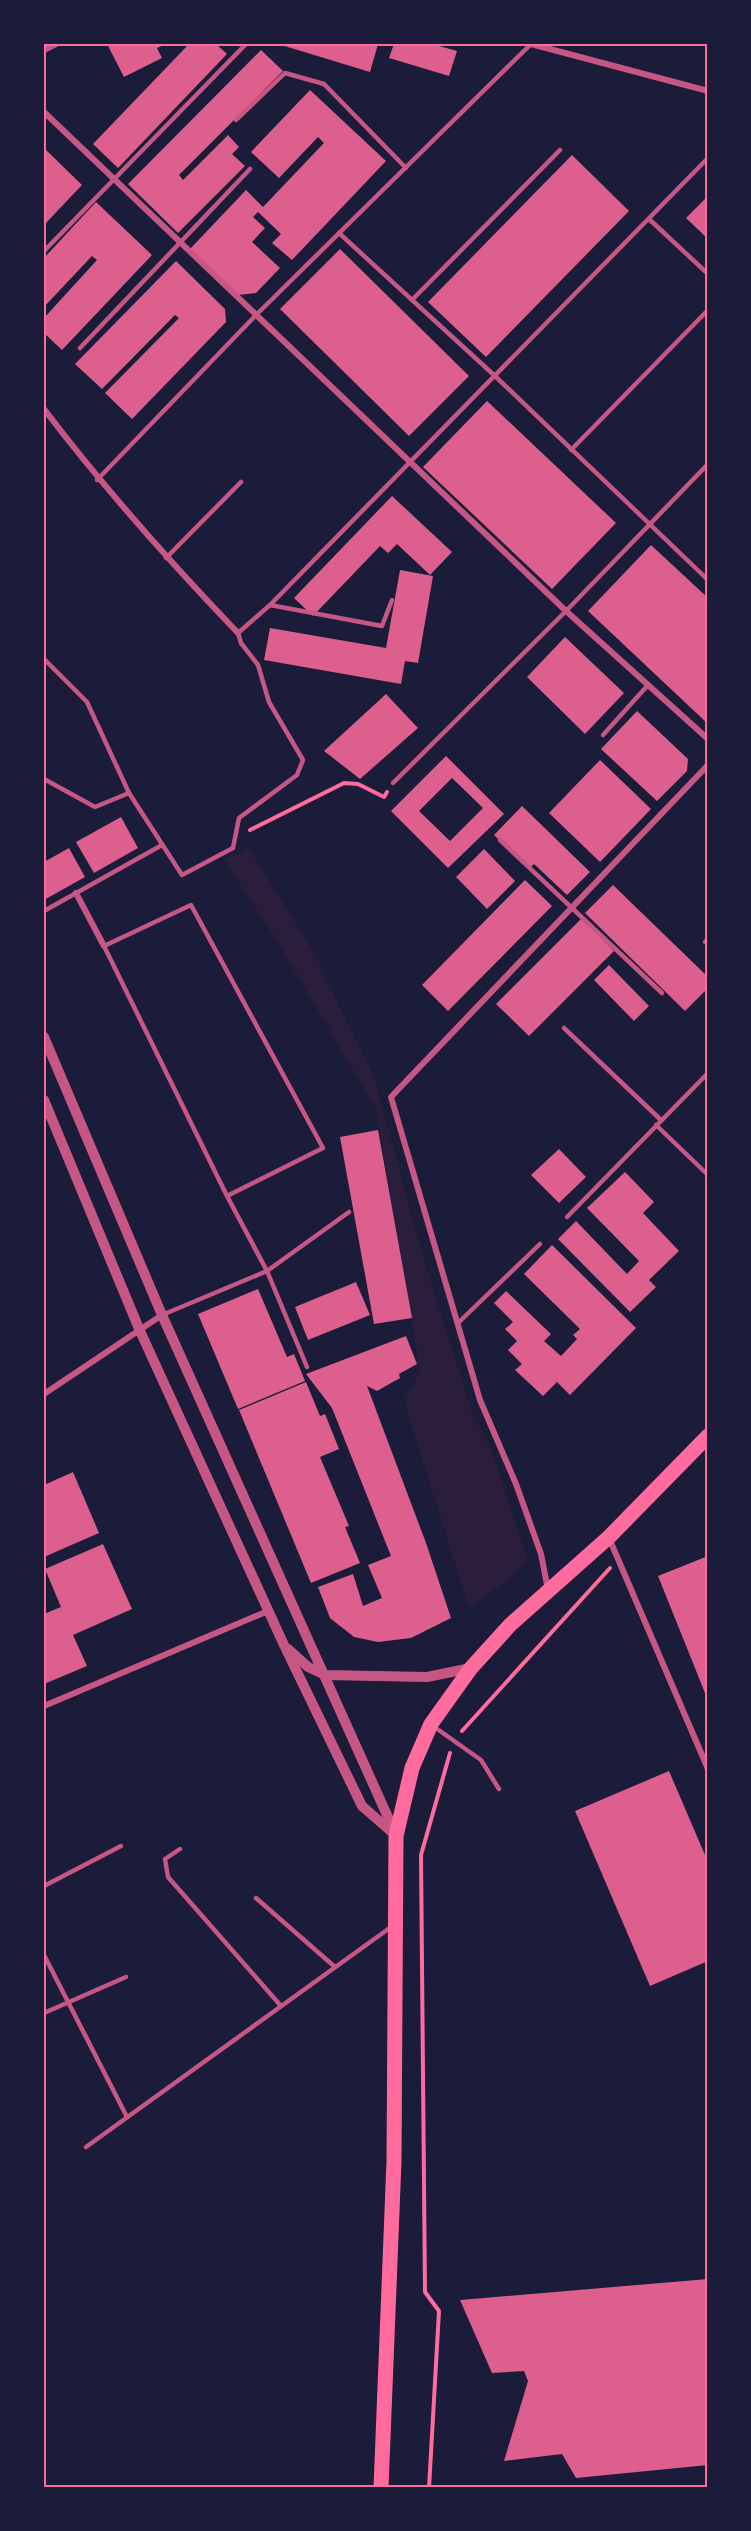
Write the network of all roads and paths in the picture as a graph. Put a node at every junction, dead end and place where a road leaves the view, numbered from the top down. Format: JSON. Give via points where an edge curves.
{"nodes":[{"id":1,"x":56,"y":44,"type":"edge"},
{"id":2,"x":246,"y":44,"type":"edge"},
{"id":3,"x":531,"y":44,"type":"edge"},
{"id":4,"x":44,"y":50,"type":"edge"},
{"id":5,"x":708,"y":91,"type":"edge"},
{"id":6,"x":44,"y":112,"type":"edge"},
{"id":7,"x":237,"y":120,"type":"dead end"},
{"id":8,"x":560,"y":150,"type":"dead end"},
{"id":9,"x":708,"y":158,"type":"edge"},
{"id":10,"x":406,"y":168,"type":"junction"},
{"id":11,"x":250,"y":170,"type":"dead end"},
{"id":12,"x":113,"y":178,"type":"junction"},
{"id":13,"x":648,"y":219,"type":"junction"},
{"id":14,"x":339,"y":233,"type":"junction"},
{"id":15,"x":179,"y":241,"type":"junction"},
{"id":16,"x":44,"y":251,"type":"edge"},
{"id":17,"x":708,"y":274,"type":"edge"},
{"id":18,"x":412,"y":300,"type":"junction"},
{"id":19,"x":708,"y":310,"type":"edge"},
{"id":20,"x":256,"y":315,"type":"junction"},
{"id":21,"x":80,"y":348,"type":"dead end"},
{"id":22,"x":495,"y":376,"type":"junction"},
{"id":23,"x":44,"y":409,"type":"edge"},
{"id":24,"x":571,"y":450,"type":"junction"},
{"id":25,"x":411,"y":462,"type":"junction"},
{"id":26,"x":708,"y":464,"type":"edge"},
{"id":27,"x":97,"y":480,"type":"junction"},
{"id":28,"x":241,"y":482,"type":"dead end"},
{"id":29,"x":649,"y":524,"type":"junction"},
{"id":30,"x":166,"y":558,"type":"junction"},
{"id":31,"x":708,"y":580,"type":"edge"},
{"id":32,"x":392,"y":600,"type":"dead end"},
{"id":33,"x":270,"y":605,"type":"junction"},
{"id":34,"x":566,"y":611,"type":"junction"},
{"id":35,"x":238,"y":633,"type":"junction"},
{"id":36,"x":44,"y":659,"type":"edge"},
{"id":37,"x":648,"y":685,"type":"junction"},
{"id":38,"x":603,"y":735,"type":"dead end"},
{"id":39,"x":708,"y":740,"type":"edge"},
{"id":40,"x":708,"y":765,"type":"edge"},
{"id":41,"x":44,"y":779,"type":"edge"},
{"id":42,"x":393,"y":783,"type":"joint"},
{"id":43,"x":129,"y":793,"type":"junction"},
{"id":44,"x":235,"y":837,"type":"junction"},
{"id":45,"x":500,"y":840,"type":"dead end"},
{"id":46,"x":162,"y":845,"type":"junction"},
{"id":47,"x":76,"y":893,"type":"junction"},
{"id":48,"x":571,"y":909,"type":"junction"},
{"id":49,"x":44,"y":911,"type":"edge"},
{"id":50,"x":104,"y":946,"type":"junction"},
{"id":51,"x":662,"y":993,"type":"dead end"},
{"id":52,"x":564,"y":1028,"type":"dead end"},
{"id":53,"x":44,"y":1037,"type":"edge"},
{"id":54,"x":708,"y":1073,"type":"edge"},
{"id":55,"x":44,"y":1100,"type":"edge"},
{"id":56,"x":661,"y":1120,"type":"junction"},
{"id":57,"x":656,"y":1125,"type":"junction"},
{"id":58,"x":708,"y":1176,"type":"edge"},
{"id":59,"x":227,"y":1196,"type":"junction"},
{"id":60,"x":349,"y":1212,"type":"dead end"},
{"id":61,"x":567,"y":1217,"type":"dead end"},
{"id":62,"x":540,"y":1244,"type":"dead end"},
{"id":63,"x":267,"y":1270,"type":"junction"},
{"id":64,"x":162,"y":1315,"type":"junction"},
{"id":65,"x":458,"y":1323,"type":"junction"},
{"id":66,"x":140,"y":1331,"type":"junction"},
{"id":67,"x":307,"y":1367,"type":"dead end"},
{"id":68,"x":44,"y":1394,"type":"edge"},
{"id":69,"x":708,"y":1436,"type":"edge"},
{"id":70,"x":609,"y":1538,"type":"junction"},
{"id":71,"x":618,"y":1560,"type":"junction"},
{"id":72,"x":548,"y":1591,"type":"junction"},
{"id":73,"x":268,"y":1611,"type":"junction"},
{"id":74,"x":284,"y":1645,"type":"junction"},
{"id":75,"x":471,"y":1668,"type":"junction"},
{"id":76,"x":325,"y":1675,"type":"junction"},
{"id":77,"x":44,"y":1706,"type":"edge"},
{"id":78,"x":430,"y":1724,"type":"junction"},
{"id":79,"x":454,"y":1741,"type":"junction"},
{"id":80,"x":708,"y":1769,"type":"edge"},
{"id":81,"x":499,"y":1789,"type":"dead end"},
{"id":82,"x":396,"y":1836,"type":"junction"},
{"id":83,"x":121,"y":1846,"type":"dead end"},
{"id":84,"x":180,"y":1849,"type":"dead end"},
{"id":85,"x":44,"y":1886,"type":"edge"},
{"id":86,"x":256,"y":1898,"type":"dead end"},
{"id":87,"x":396,"y":1924,"type":"junction"},
{"id":88,"x":44,"y":1955,"type":"edge"},
{"id":89,"x":335,"y":1967,"type":"junction"},
{"id":90,"x":126,"y":1977,"type":"dead end"},
{"id":91,"x":68,"y":2002,"type":"junction"},
{"id":92,"x":281,"y":2006,"type":"junction"},
{"id":93,"x":44,"y":2013,"type":"edge"},
{"id":94,"x":127,"y":2117,"type":"junction"},
{"id":95,"x":86,"y":2147,"type":"dead end"},
{"id":96,"x":381,"y":2487,"type":"edge"},
{"id":97,"x":429,"y":2487,"type":"edge"}],
"edges":[{"from":1,"to":4,"type":"street"},
{"from":2,"to":12,"type":"lane"},
{"from":3,"to":5,"type":"street"},
{"from":3,"to":10,"type":"lane"},
{"from":6,"to":12,"type":"street"},
{"from":7,"to":10,"type":"lane","via":[[285,73],[295,75],[324,84]]},
{"from":8,"to":18,"type":"lane"},
{"from":9,"to":13,"type":"lane"},
{"from":10,"to":14,"type":"lane"},
{"from":11,"to":15,"type":"lane"},
{"from":12,"to":15,"type":"street"},
{"from":12,"to":16,"type":"lane"},
{"from":13,"to":17,"type":"lane"},
{"from":13,"to":22,"type":"lane"},
{"from":14,"to":18,"type":"lane"},
{"from":14,"to":20,"type":"lane"},
{"from":15,"to":20,"type":"street"},
{"from":15,"to":21,"type":"lane"},
{"from":18,"to":22,"type":"lane"},
{"from":19,"to":24,"type":"lane"},
{"from":20,"to":25,"type":"street"},
{"from":20,"to":27,"type":"lane"},
{"from":22,"to":24,"type":"lane"},
{"from":22,"to":25,"type":"lane"},
{"from":23,"to":27,"type":"street"},
{"from":24,"to":29,"type":"lane"},
{"from":25,"to":33,"type":"lane"},
{"from":25,"to":34,"type":"street"},
{"from":26,"to":29,"type":"lane"},
{"from":27,"to":30,"type":"street"},
{"from":28,"to":30,"type":"lane"},
{"from":29,"to":31,"type":"lane"},
{"from":29,"to":34,"type":"lane"},
{"from":30,"to":35,"type":"street"},
{"from":32,"to":33,"type":"lane","via":[[382,626]]},
{"from":33,"to":35,"type":"lane"},
{"from":34,"to":37,"type":"street"},
{"from":34,"to":42,"type":"lane"},
{"from":35,"to":44,"type":"lane","via":[[258,665],[269,702],[303,760],[297,775],[239,818]]},
{"from":36,"to":43,"type":"lane","via":[[87,702]]},
{"from":37,"to":38,"type":"lane"},
{"from":37,"to":39,"type":"street"},
{"from":40,"to":48,"type":"street"},
{"from":41,"to":43,"type":"lane","via":[[95,807]]},
{"from":42,"to":44,"type":"path","via":[[384,797],[358,784],[344,783]]},
{"from":43,"to":46,"type":"lane"},
{"from":44,"to":46,"type":"lane","via":[[233,848],[182,875]]},
{"from":45,"to":48,"type":"lane"},
{"from":46,"to":47,"type":"lane"},
{"from":47,"to":49,"type":"lane"},
{"from":47,"to":50,"type":"street"},
{"from":48,"to":51,"type":"lane"},
{"from":48,"to":65,"type":"street","via":[[392,1097]]},
{"from":50,"to":59,"type":"lane"},
{"from":50,"to":59,"type":"lane","via":[[191,905],[323,1148]]},
{"from":52,"to":56,"type":"lane"},
{"from":53,"to":64,"type":"street"},
{"from":54,"to":56,"type":"lane"},
{"from":55,"to":66,"type":"street"},
{"from":56,"to":57,"type":"lane"},
{"from":57,"to":58,"type":"lane"},
{"from":57,"to":61,"type":"lane"},
{"from":59,"to":63,"type":"lane"},
{"from":60,"to":63,"type":"lane"},
{"from":62,"to":65,"type":"lane"},
{"from":63,"to":64,"type":"lane"},
{"from":63,"to":67,"type":"lane"},
{"from":64,"to":66,"type":"street"},
{"from":64,"to":76,"type":"street"},
{"from":65,"to":72,"type":"street","via":[[480,1400],[541,1554]]},
{"from":66,"to":68,"type":"street"},
{"from":66,"to":73,"type":"street"},
{"from":69,"to":70,"type":"main road"},
{"from":70,"to":71,"type":"street"},
{"from":70,"to":72,"type":"main road"},
{"from":71,"to":79,"type":"path"},
{"from":71,"to":80,"type":"street"},
{"from":72,"to":75,"type":"main road"},
{"from":73,"to":74,"type":"street"},
{"from":73,"to":77,"type":"street"},
{"from":74,"to":76,"type":"street","via":[[308,1667]]},
{"from":74,"to":82,"type":"street","via":[[362,1806]]},
{"from":75,"to":76,"type":"street","via":[[427,1677]]},
{"from":75,"to":78,"type":"main road"},
{"from":76,"to":82,"type":"street"},
{"from":78,"to":79,"type":"lane"},
{"from":78,"to":82,"type":"main road","via":[[412,1768]]},
{"from":79,"to":81,"type":"lane","via":[[481,1760]]},
{"from":79,"to":97,"type":"path","via":[[421,1855],[425,2292],[439,2311]]},
{"from":82,"to":87,"type":"main road"},
{"from":83,"to":85,"type":"lane"},
{"from":84,"to":92,"type":"lane","via":[[165,1859],[168,1877]]},
{"from":86,"to":89,"type":"lane"},
{"from":87,"to":89,"type":"lane"},
{"from":87,"to":96,"type":"main road","via":[[394,2161]]},
{"from":88,"to":91,"type":"lane"},
{"from":89,"to":92,"type":"lane"},
{"from":90,"to":91,"type":"lane"},
{"from":91,"to":93,"type":"lane"},
{"from":91,"to":94,"type":"lane"},
{"from":92,"to":94,"type":"lane"},
{"from":94,"to":95,"type":"lane"}]}
